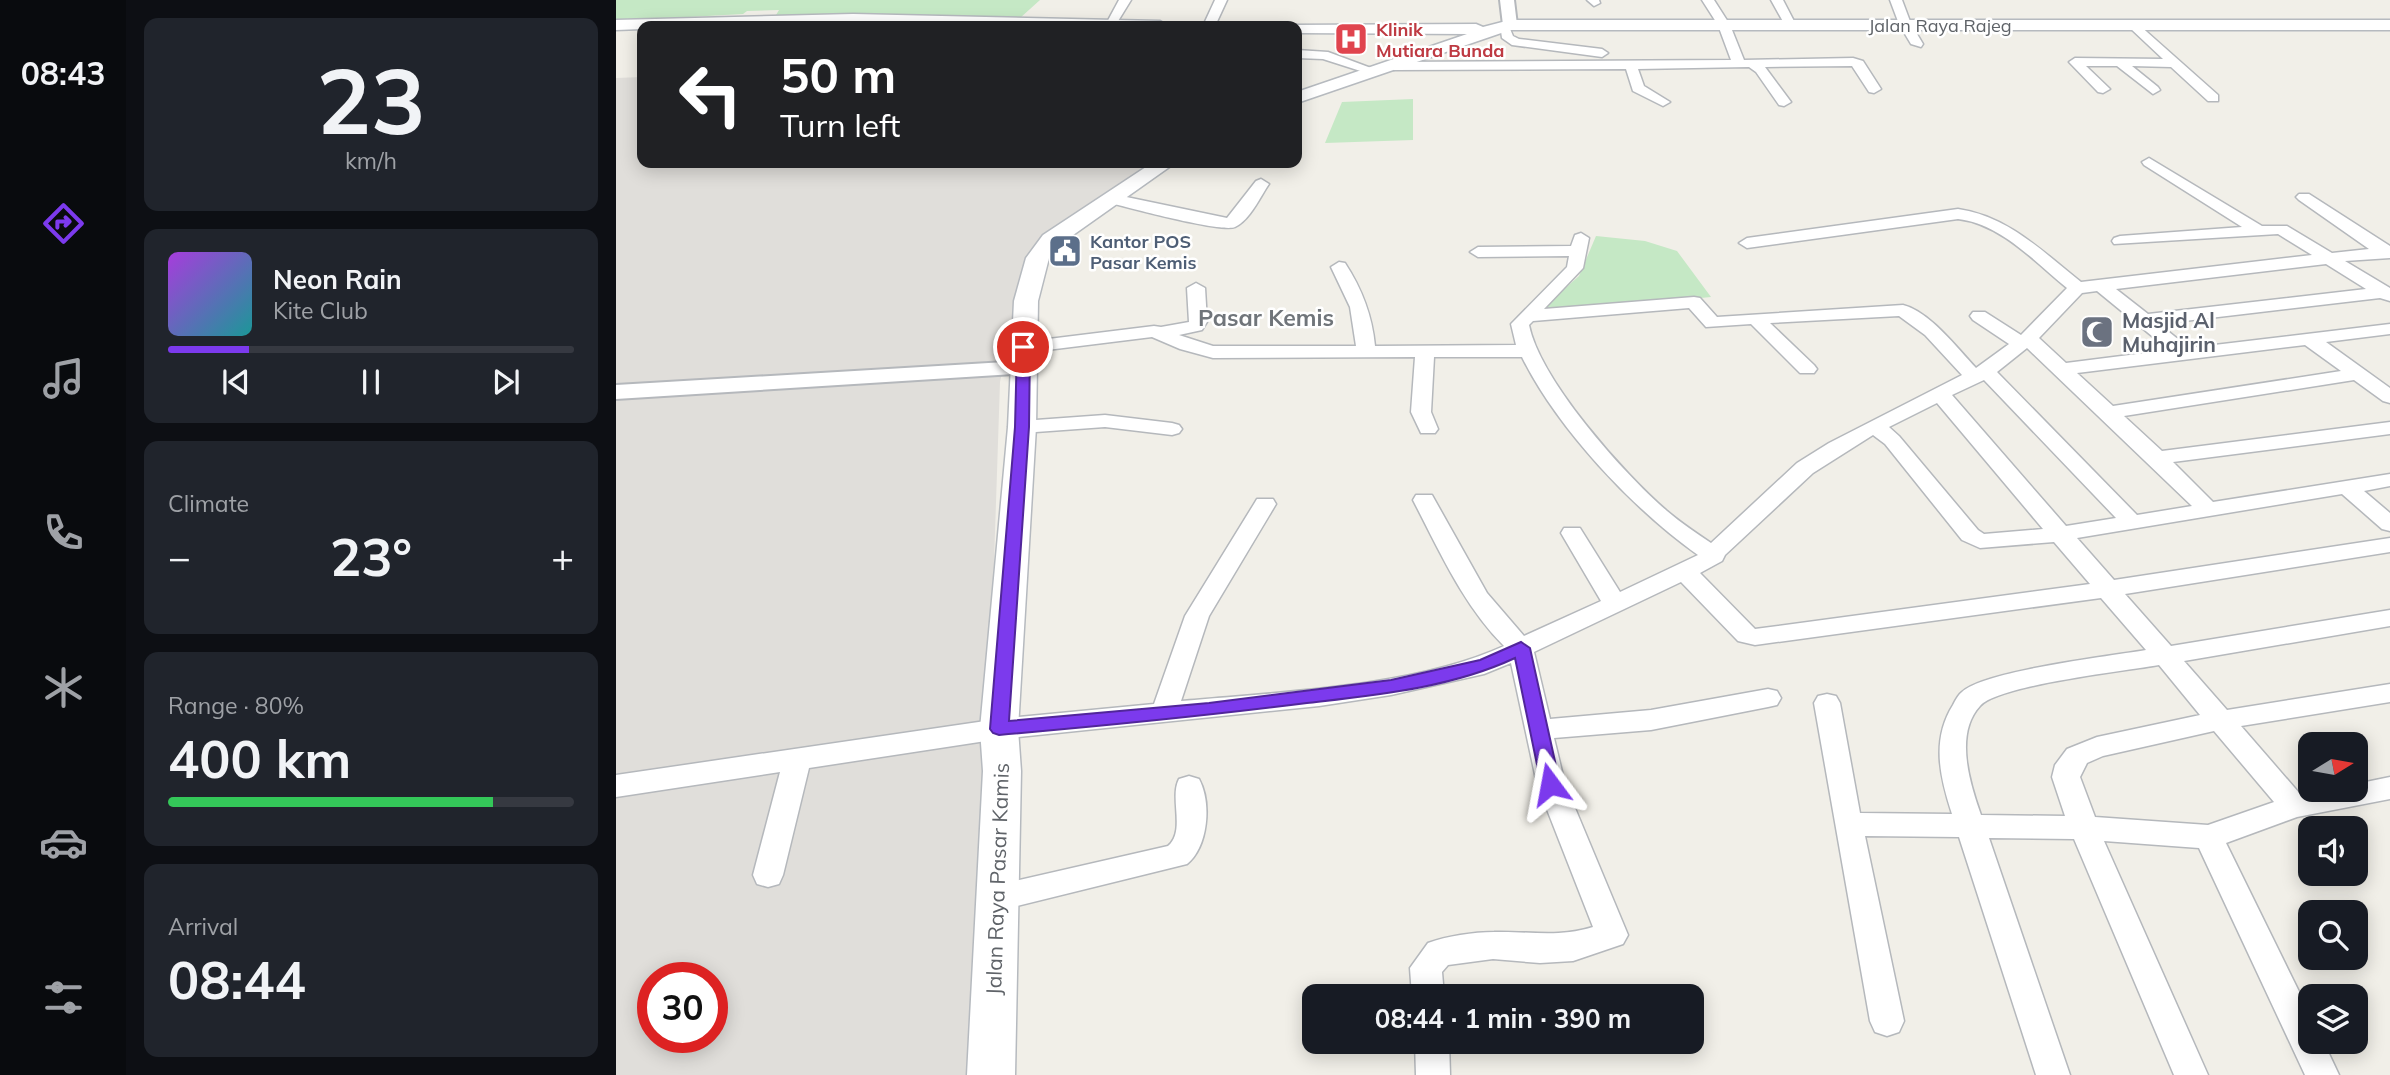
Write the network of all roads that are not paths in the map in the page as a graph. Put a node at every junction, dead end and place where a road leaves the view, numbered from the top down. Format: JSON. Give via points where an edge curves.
{"nodes":[{"id":1,"x":1125,"y":0,"type":"edge"},
{"id":2,"x":1221,"y":0,"type":"edge"},
{"id":3,"x":1507,"y":0,"type":"edge"},
{"id":4,"x":1708,"y":0,"type":"edge"},
{"id":5,"x":1777,"y":0,"type":"edge"},
{"id":6,"x":1896,"y":0,"type":"edge"},
{"id":7,"x":813,"y":21,"type":"edge"},
{"id":8,"x":949,"y":21,"type":"edge"},
{"id":9,"x":1112,"y":21,"type":"edge"},
{"id":10,"x":1211,"y":21,"type":"edge"},
{"id":11,"x":2138,"y":22,"type":"junction"},
{"id":12,"x":616,"y":24,"type":"edge"},
{"id":13,"x":637,"y":24,"type":"edge"},
{"id":14,"x":1905,"y":24,"type":"junction"},
{"id":15,"x":1724,"y":25,"type":"junction"},
{"id":16,"x":1790,"y":25,"type":"junction"},
{"id":17,"x":2390,"y":25,"type":"edge"},
{"id":18,"x":1502,"y":27,"type":"junction"},
{"id":19,"x":1302,"y":28,"type":"edge"},
{"id":20,"x":1917,"y":44,"type":"dead end"},
{"id":21,"x":1302,"y":54,"type":"edge"},
{"id":22,"x":1741,"y":60,"type":"junction"},
{"id":23,"x":2118,"y":61,"type":"junction"},
{"id":24,"x":2176,"y":63,"type":"junction"},
{"id":25,"x":1394,"y":66,"type":"junction"},
{"id":26,"x":1631,"y":66,"type":"junction"},
{"id":27,"x":1373,"y":72,"type":"junction"},
{"id":28,"x":1874,"y":89,"type":"dead end"},
{"id":29,"x":2103,"y":89,"type":"dead end"},
{"id":30,"x":2153,"y":90,"type":"dead end"},
{"id":31,"x":1302,"y":96,"type":"edge"},
{"id":32,"x":2213,"y":98,"type":"dead end"},
{"id":33,"x":1663,"y":102,"type":"dead end"},
{"id":34,"x":1783,"y":102,"type":"dead end"},
{"id":35,"x":2149,"y":162,"type":"dead end"},
{"id":36,"x":1158,"y":168,"type":"edge"},
{"id":37,"x":1261,"y":184,"type":"dead end"},
{"id":38,"x":2304,"y":197,"type":"dead end"},
{"id":39,"x":1112,"y":199,"type":"junction"},
{"id":40,"x":2258,"y":230,"type":"junction"},
{"id":41,"x":2120,"y":241,"type":"dead end"},
{"id":42,"x":1748,"y":243,"type":"dead end"},
{"id":43,"x":1478,"y":252,"type":"dead end"},
{"id":44,"x":2388,"y":253,"type":"edge"},
{"id":45,"x":2330,"y":258,"type":"junction"},
{"id":46,"x":2288,"y":264,"type":"junction"},
{"id":47,"x":1339,"y":267,"type":"dead end"},
{"id":48,"x":2101,"y":285,"type":"junction"},
{"id":49,"x":1196,"y":288,"type":"dead end"},
{"id":50,"x":2077,"y":288,"type":"junction"},
{"id":51,"x":2387,"y":294,"type":"edge"},
{"id":52,"x":1529,"y":316,"type":"junction"},
{"id":53,"x":1979,"y":316,"type":"dead end"},
{"id":54,"x":1755,"y":318,"type":"junction"},
{"id":55,"x":2145,"y":320,"type":"junction"},
{"id":56,"x":2390,"y":329,"type":"edge"},
{"id":57,"x":2368,"y":331,"type":"junction"},
{"id":58,"x":1161,"y":333,"type":"junction"},
{"id":59,"x":2308,"y":338,"type":"junction"},
{"id":60,"x":2025,"y":341,"type":"junction"},
{"id":61,"x":2390,"y":346,"type":"edge"},
{"id":62,"x":1366,"y":350,"type":"junction"},
{"id":63,"x":1425,"y":351,"type":"junction"},
{"id":64,"x":1528,"y":351,"type":"junction"},
{"id":65,"x":2185,"y":354,"type":"junction"},
{"id":66,"x":1023,"y":358,"type":"junction"},
{"id":67,"x":1807,"y":369,"type":"dead end"},
{"id":68,"x":2061,"y":369,"type":"junction"},
{"id":69,"x":1979,"y":373,"type":"junction"},
{"id":70,"x":2357,"y":373,"type":"junction"},
{"id":71,"x":616,"y":392,"type":"edge"},
{"id":72,"x":1940,"y":394,"type":"junction"},
{"id":73,"x":2390,"y":397,"type":"edge"},
{"id":74,"x":2107,"y":413,"type":"junction"},
{"id":75,"x":1875,"y":426,"type":"junction"},
{"id":76,"x":1022,"y":427,"type":"junction"},
{"id":77,"x":2390,"y":428,"type":"edge"},
{"id":78,"x":1172,"y":429,"type":"dead end"},
{"id":79,"x":1428,"y":429,"type":"dead end"},
{"id":80,"x":2157,"y":458,"type":"junction"},
{"id":81,"x":2390,"y":480,"type":"edge"},
{"id":82,"x":2346,"y":487,"type":"junction"},
{"id":83,"x":1424,"y":500,"type":"dead end"},
{"id":84,"x":1265,"y":504,"type":"dead end"},
{"id":85,"x":2209,"y":511,"type":"junction"},
{"id":86,"x":2133,"y":523,"type":"junction"},
{"id":87,"x":2390,"y":524,"type":"edge"},
{"id":88,"x":1572,"y":533,"type":"dead end"},
{"id":89,"x":2061,"y":534,"type":"junction"},
{"id":90,"x":2390,"y":545,"type":"edge"},
{"id":91,"x":1714,"y":556,"type":"junction"},
{"id":92,"x":1685,"y":572,"type":"junction"},
{"id":93,"x":2108,"y":589,"type":"junction"},
{"id":94,"x":1615,"y":604,"type":"junction"},
{"id":95,"x":2390,"y":618,"type":"edge"},
{"id":96,"x":1521,"y":648,"type":"junction"},
{"id":97,"x":2164,"y":655,"type":"junction"},
{"id":98,"x":2390,"y":693,"type":"edge"},
{"id":99,"x":1768,"y":698,"type":"dead end"},
{"id":100,"x":1827,"y":703,"type":"dead end"},
{"id":101,"x":1164,"y":714,"type":"junction"},
{"id":102,"x":2222,"y":720,"type":"junction"},
{"id":103,"x":999,"y":729,"type":"junction"},
{"id":104,"x":1538,"y":731,"type":"junction"},
{"id":105,"x":797,"y":759,"type":"junction"},
{"id":106,"x":616,"y":786,"type":"edge"},
{"id":107,"x":1189,"y":787,"type":"dead end"},
{"id":108,"x":2390,"y":789,"type":"edge"},
{"id":109,"x":2294,"y":806,"type":"junction"},
{"id":110,"x":1848,"y":824,"type":"junction"},
{"id":111,"x":1972,"y":825,"type":"junction"},
{"id":112,"x":2084,"y":828,"type":"junction"},
{"id":113,"x":2209,"y":837,"type":"junction"},
{"id":114,"x":768,"y":875,"type":"dead end"},
{"id":115,"x":997,"y":898,"type":"junction"},
{"id":116,"x":1427,"y":984,"type":"edge"},
{"id":117,"x":1887,"y":1021,"type":"dead end"},
{"id":118,"x":1432,"y":1054,"type":"edge"},
{"id":119,"x":991,"y":1075,"type":"edge"},
{"id":120,"x":1433,"y":1075,"type":"edge"},
{"id":121,"x":2053,"y":1075,"type":"edge"},
{"id":122,"x":2191,"y":1075,"type":"edge"},
{"id":123,"x":2322,"y":1075,"type":"edge"}],
"edges":[{"from":1,"to":9,"type":"street"},
{"from":2,"to":10,"type":"street"},
{"from":3,"to":18,"type":"street"},
{"from":4,"to":15,"type":"street"},
{"from":5,"to":16,"type":"street"},
{"from":6,"to":14,"type":"street"},
{"from":7,"to":8,"type":"main road"},
{"from":11,"to":14,"type":"main road","name":"Jalan Raya Rajeg"},
{"from":11,"to":17,"type":"main road","name":"Jalan Raya Rajeg"},
{"from":11,"to":24,"type":"street"},
{"from":12,"to":13,"type":"main road"},
{"from":14,"to":16,"type":"main road","name":"Jalan Raya Rajeg"},
{"from":14,"to":20,"type":"street"},
{"from":15,"to":16,"type":"main road","name":"Jalan Raya Rajeg"},
{"from":15,"to":18,"type":"main road","name":"Jalan Raya Rajeg"},
{"from":15,"to":22,"type":"street"},
{"from":18,"to":19,"type":"main road"},
{"from":18,"to":22,"type":"street","via":[[1511,41],[1564,50]]},
{"from":18,"to":25,"type":"main road"},
{"from":21,"to":27,"type":"street","via":[[1324,55]]},
{"from":22,"to":26,"type":"street"},
{"from":22,"to":28,"type":"street","via":[[1855,62]]},
{"from":22,"to":34,"type":"street","via":[[1760,69]]},
{"from":23,"to":24,"type":"street"},
{"from":23,"to":29,"type":"street","via":[[2075,62]]},
{"from":23,"to":30,"type":"street"},
{"from":24,"to":32,"type":"street"},
{"from":25,"to":26,"type":"street"},
{"from":25,"to":27,"type":"main road"},
{"from":26,"to":33,"type":"street","via":[[1638,88]]},
{"from":27,"to":31,"type":"main road"},
{"from":35,"to":40,"type":"street"},
{"from":36,"to":39,"type":"main road","name":"Jalan Raya Pasar Kamis"},
{"from":37,"to":39,"type":"street","via":[[1230,223]]},
{"from":38,"to":44,"type":"street"},
{"from":39,"to":66,"type":"main road","name":"Jalan Raya Pasar Kamis","via":[[1051,240],[1038,258],[1026,301]]},
{"from":40,"to":41,"type":"street"},
{"from":40,"to":45,"type":"street","via":[[2281,229]]},
{"from":40,"to":46,"type":"street","via":[[2261,234],[2251,236]]},
{"from":42,"to":50,"type":"street","via":[[1973,214],[1991,220]]},
{"from":43,"to":52,"type":"street","via":[[1580,244],[1575,268]]},
{"from":44,"to":45,"type":"street"},
{"from":45,"to":46,"type":"street"},
{"from":45,"to":51,"type":"street"},
{"from":46,"to":48,"type":"street"},
{"from":47,"to":62,"type":"street","via":[[1364,318]]},
{"from":48,"to":50,"type":"street"},
{"from":48,"to":55,"type":"street"},
{"from":49,"to":58,"type":"street","via":[[1196,326]]},
{"from":50,"to":60,"type":"street"},
{"from":51,"to":55,"type":"street"},
{"from":52,"to":54,"type":"street","via":[[1695,302],[1712,323]]},
{"from":52,"to":64,"type":"street","via":[[1519,330]]},
{"from":53,"to":60,"type":"street"},
{"from":54,"to":67,"type":"street"},
{"from":54,"to":69,"type":"street","via":[[1903,310]]},
{"from":55,"to":65,"type":"street"},
{"from":56,"to":57,"type":"street"},
{"from":57,"to":59,"type":"street"},
{"from":57,"to":61,"type":"street"},
{"from":58,"to":62,"type":"street","via":[[1213,352]]},
{"from":58,"to":66,"type":"street","via":[[1142,331]]},
{"from":59,"to":65,"type":"street"},
{"from":59,"to":70,"type":"street"},
{"from":60,"to":68,"type":"street"},
{"from":60,"to":69,"type":"street"},
{"from":62,"to":63,"type":"street"},
{"from":63,"to":64,"type":"street"},
{"from":63,"to":79,"type":"street","via":[[1421,412]]},
{"from":64,"to":91,"type":"street","via":[[1596,450],[1656,514]]},
{"from":65,"to":68,"type":"street"},
{"from":66,"to":71,"type":"street"},
{"from":66,"to":76,"type":"main road","name":"Jalan Raya Pasar Kamis"},
{"from":68,"to":74,"type":"street"},
{"from":69,"to":72,"type":"street"},
{"from":69,"to":86,"type":"street"},
{"from":70,"to":73,"type":"street"},
{"from":70,"to":74,"type":"street"},
{"from":72,"to":75,"type":"street"},
{"from":72,"to":89,"type":"street"},
{"from":74,"to":80,"type":"street"},
{"from":75,"to":89,"type":"street","via":[[1980,541]]},
{"from":75,"to":91,"type":"street","via":[[1805,468]]},
{"from":76,"to":78,"type":"street","via":[[1105,421]]},
{"from":76,"to":103,"type":"main road","name":"Jalan Raya Pasar Kamis"},
{"from":77,"to":80,"type":"street"},
{"from":80,"to":85,"type":"street"},
{"from":81,"to":82,"type":"street"},
{"from":82,"to":85,"type":"street"},
{"from":82,"to":87,"type":"street"},
{"from":83,"to":96,"type":"street","via":[[1471,586]]},
{"from":84,"to":101,"type":"street","via":[[1197,616]]},
{"from":85,"to":86,"type":"street"},
{"from":86,"to":89,"type":"street"},
{"from":88,"to":94,"type":"street"},
{"from":89,"to":93,"type":"street"},
{"from":90,"to":93,"type":"street"},
{"from":91,"to":92,"type":"street"},
{"from":92,"to":93,"type":"street","via":[[1751,637]]},
{"from":92,"to":94,"type":"street"},
{"from":93,"to":97,"type":"street"},
{"from":94,"to":96,"type":"street"},
{"from":95,"to":97,"type":"street"},
{"from":96,"to":101,"type":"street","via":[[1484,665],[1391,686]]},
{"from":96,"to":104,"type":"street"},
{"from":97,"to":102,"type":"street"},
{"from":97,"to":111,"type":"street","via":[[2038,677],[1990,688],[1971,698],[1958,719],[1951,753]]},
{"from":98,"to":102,"type":"street"},
{"from":99,"to":104,"type":"street","via":[[1651,720]]},
{"from":100,"to":110,"type":"street"},
{"from":101,"to":103,"type":"street"},
{"from":102,"to":109,"type":"street"},
{"from":102,"to":112,"type":"street","via":[[2097,747],[2077,756],[2066,777]]},
{"from":103,"to":105,"type":"street"},
{"from":103,"to":115,"type":"main road","name":"Jalan Raya Pasar Kamis"},
{"from":104,"to":116,"type":"street","via":[[1550,784],[1612,936],[1573,947],[1493,945],[1439,953],[1426,968]]},
{"from":105,"to":106,"type":"street"},
{"from":105,"to":114,"type":"street"},
{"from":107,"to":115,"type":"street","via":[[1189,842],[1184,852]]},
{"from":108,"to":109,"type":"street"},
{"from":109,"to":113,"type":"street"},
{"from":110,"to":111,"type":"street"},
{"from":110,"to":117,"type":"street"},
{"from":111,"to":112,"type":"street"},
{"from":111,"to":121,"type":"street"},
{"from":112,"to":113,"type":"street"},
{"from":112,"to":122,"type":"street"},
{"from":113,"to":123,"type":"street"},
{"from":115,"to":119,"type":"main road","name":"Jalan Raya Pasar Kamis"},
{"from":118,"to":120,"type":"street"}]}
